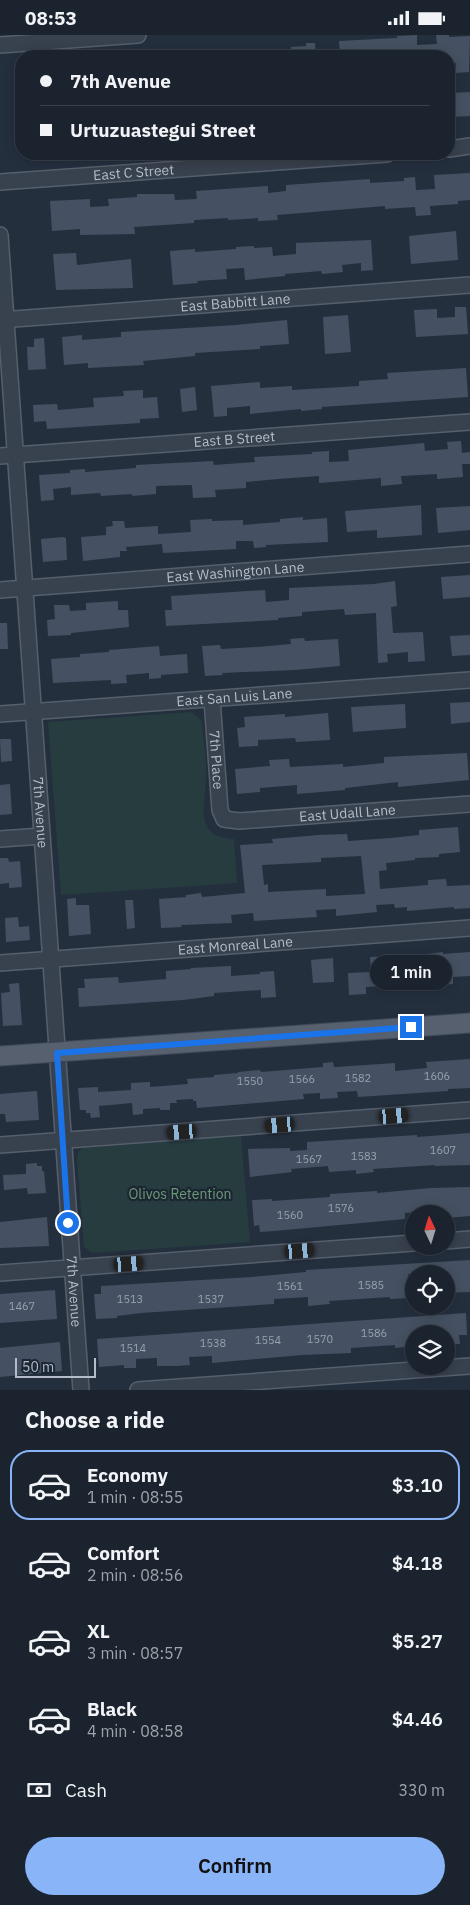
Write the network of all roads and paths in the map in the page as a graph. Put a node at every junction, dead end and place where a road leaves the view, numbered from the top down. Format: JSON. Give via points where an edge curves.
{"nodes":[{"id":1,"x":138,"y":35,"type":"edge"},
{"id":2,"x":0,"y":45,"type":"edge"},
{"id":3,"x":470,"y":146,"type":"edge"},
{"id":4,"x":455,"y":148,"type":"edge"},
{"id":5,"x":304,"y":160,"type":"edge"},
{"id":6,"x":0,"y":182,"type":"edge"},
{"id":7,"x":0,"y":235,"type":"edge"},
{"id":8,"x":470,"y":285,"type":"edge"},
{"id":9,"x":3,"y":320,"type":"edge"},
{"id":10,"x":470,"y":421,"type":"edge"},
{"id":11,"x":16,"y":455,"type":"junction"},
{"id":12,"x":0,"y":456,"type":"edge"},
{"id":13,"x":470,"y":555,"type":"edge"},
{"id":14,"x":25,"y":588,"type":"junction"},
{"id":15,"x":0,"y":590,"type":"edge"},
{"id":16,"x":470,"y":680,"type":"edge"},
{"id":17,"x":212,"y":699,"type":"junction"},
{"id":18,"x":34,"y":712,"type":"junction"},
{"id":19,"x":0,"y":714,"type":"edge"},
{"id":20,"x":470,"y":804,"type":"edge"},
{"id":21,"x":224,"y":819,"type":"joint"},
{"id":22,"x":42,"y":836,"type":"junction"},
{"id":23,"x":0,"y":839,"type":"edge"},
{"id":24,"x":470,"y":928,"type":"edge"},
{"id":25,"x":50,"y":959,"type":"junction"},
{"id":26,"x":0,"y":963,"type":"edge"},
{"id":27,"x":470,"y":1023,"type":"edge"},
{"id":28,"x":57,"y":1053,"type":"junction"},
{"id":29,"x":0,"y":1057,"type":"edge"},
{"id":30,"x":470,"y":1110,"type":"edge"},
{"id":31,"x":63,"y":1141,"type":"junction"},
{"id":32,"x":0,"y":1145,"type":"edge"},
{"id":33,"x":470,"y":1239,"type":"edge"},
{"id":34,"x":455,"y":1240,"type":"edge"},
{"id":35,"x":405,"y":1244,"type":"edge"},
{"id":36,"x":72,"y":1268,"type":"junction"},
{"id":37,"x":0,"y":1273,"type":"edge"},
{"id":38,"x":470,"y":1366,"type":"edge"},
{"id":39,"x":81,"y":1390,"type":"edge"},
{"id":40,"x":138,"y":1390,"type":"edge"}],
"edges":[{"from":1,"to":2,"type":"street"},
{"from":3,"to":4,"type":"street"},
{"from":5,"to":6,"type":"street","name":"East C Street"},
{"from":7,"to":9,"type":"street","name":"7th Avenue"},
{"from":8,"to":9,"type":"street","name":"East Babbitt Lane"},
{"from":9,"to":11,"type":"street","name":"7th Avenue"},
{"from":10,"to":11,"type":"street","name":"East B Street"},
{"from":11,"to":12,"type":"street","name":"East B Street"},
{"from":11,"to":14,"type":"street","name":"7th Avenue"},
{"from":13,"to":14,"type":"street","name":"East Washington Lane"},
{"from":14,"to":15,"type":"street","name":"East Washington Lane"},
{"from":14,"to":18,"type":"street","name":"7th Avenue"},
{"from":16,"to":17,"type":"street","name":"East San Luis Lane"},
{"from":17,"to":18,"type":"street","name":"East San Luis Lane"},
{"from":17,"to":21,"type":"street","name":"7th Place","via":[[220,810]]},
{"from":18,"to":19,"type":"street","name":"East San Luis Lane"},
{"from":18,"to":22,"type":"street","name":"7th Avenue"},
{"from":20,"to":21,"type":"street","name":"East Udall Lane","via":[[239,821]]},
{"from":22,"to":23,"type":"street"},
{"from":22,"to":25,"type":"street","name":"7th Avenue"},
{"from":24,"to":25,"type":"street","name":"East Monreal Lane"},
{"from":25,"to":26,"type":"street","name":"East Monreal Lane"},
{"from":25,"to":28,"type":"street","name":"7th Avenue"},
{"from":27,"to":28,"type":"main road"},
{"from":28,"to":29,"type":"main road"},
{"from":28,"to":31,"type":"street","name":"7th Avenue"},
{"from":30,"to":31,"type":"street"},
{"from":31,"to":32,"type":"street"},
{"from":31,"to":36,"type":"street","name":"7th Avenue"},
{"from":33,"to":34,"type":"street"},
{"from":35,"to":36,"type":"street"},
{"from":36,"to":37,"type":"street"},
{"from":36,"to":39,"type":"street","name":"7th Avenue"},
{"from":38,"to":40,"type":"street"}]}
